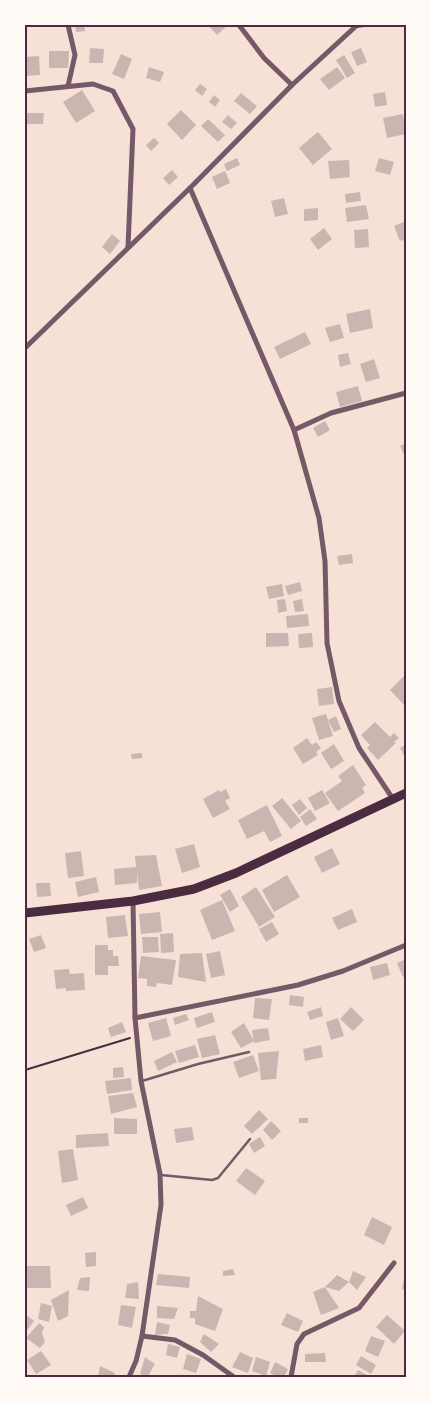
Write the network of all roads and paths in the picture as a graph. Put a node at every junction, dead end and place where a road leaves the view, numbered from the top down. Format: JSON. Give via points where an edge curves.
{"nodes":[{"id":1,"x":68,"y":25,"type":"edge"},
{"id":2,"x":239,"y":25,"type":"edge"},
{"id":3,"x":369,"y":25,"type":"edge"},
{"id":4,"x":355,"y":26,"type":"edge"},
{"id":5,"x":292,"y":85,"type":"junction"},
{"id":6,"x":68,"y":86,"type":"junction"},
{"id":7,"x":25,"y":91,"type":"edge"},
{"id":8,"x":190,"y":188,"type":"junction"},
{"id":9,"x":128,"y":247,"type":"junction"},
{"id":10,"x":25,"y":348,"type":"edge"},
{"id":11,"x":406,"y":393,"type":"edge"},
{"id":12,"x":294,"y":430,"type":"junction"},
{"id":13,"x":406,"y":792,"type":"edge"},
{"id":14,"x":393,"y":799,"type":"junction"},
{"id":15,"x":133,"y":901,"type":"junction"},
{"id":16,"x":25,"y":913,"type":"edge"},
{"id":17,"x":406,"y":945,"type":"edge"},
{"id":18,"x":136,"y":1018,"type":"junction"},
{"id":19,"x":123,"y":1040,"type":"dead end"},
{"id":20,"x":249,"y":1052,"type":"dead end"},
{"id":21,"x":25,"y":1070,"type":"edge"},
{"id":22,"x":141,"y":1081,"type":"junction"},
{"id":23,"x":250,"y":1139,"type":"dead end"},
{"id":24,"x":160,"y":1174,"type":"junction"},
{"id":25,"x":394,"y":1263,"type":"dead end"},
{"id":26,"x":142,"y":1336,"type":"junction"},
{"id":27,"x":129,"y":1377,"type":"edge"},
{"id":28,"x":234,"y":1377,"type":"edge"},
{"id":29,"x":291,"y":1377,"type":"edge"}],
"edges":[{"from":1,"to":6,"type":"street","via":[[75,55]]},
{"from":2,"to":5,"type":"street","via":[[264,58]]},
{"from":3,"to":4,"type":"lane"},
{"from":4,"to":5,"type":"street"},
{"from":5,"to":8,"type":"street"},
{"from":6,"to":7,"type":"street"},
{"from":6,"to":9,"type":"street","via":[[93,84],[114,92],[133,129]]},
{"from":8,"to":9,"type":"street"},
{"from":8,"to":12,"type":"street"},
{"from":9,"to":10,"type":"street"},
{"from":11,"to":12,"type":"street","via":[[331,413]]},
{"from":12,"to":14,"type":"street","via":[[319,518],[325,562],[327,643],[339,700],[359,748]]},
{"from":13,"to":14,"type":"highway"},
{"from":14,"to":15,"type":"highway","via":[[236,873],[194,889]]},
{"from":15,"to":16,"type":"highway"},
{"from":15,"to":18,"type":"street"},
{"from":17,"to":18,"type":"street","via":[[343,971],[298,985]]},
{"from":18,"to":22,"type":"street"},
{"from":19,"to":21,"type":"path"},
{"from":20,"to":22,"type":"lane"},
{"from":22,"to":24,"type":"street"},
{"from":23,"to":24,"type":"lane","via":[[218,1178]]},
{"from":24,"to":26,"type":"street","via":[[161,1205]]},
{"from":25,"to":29,"type":"street","via":[[359,1308],[304,1334],[296,1344]]},
{"from":26,"to":27,"type":"street"},
{"from":26,"to":28,"type":"street","via":[[175,1340]]}]}
